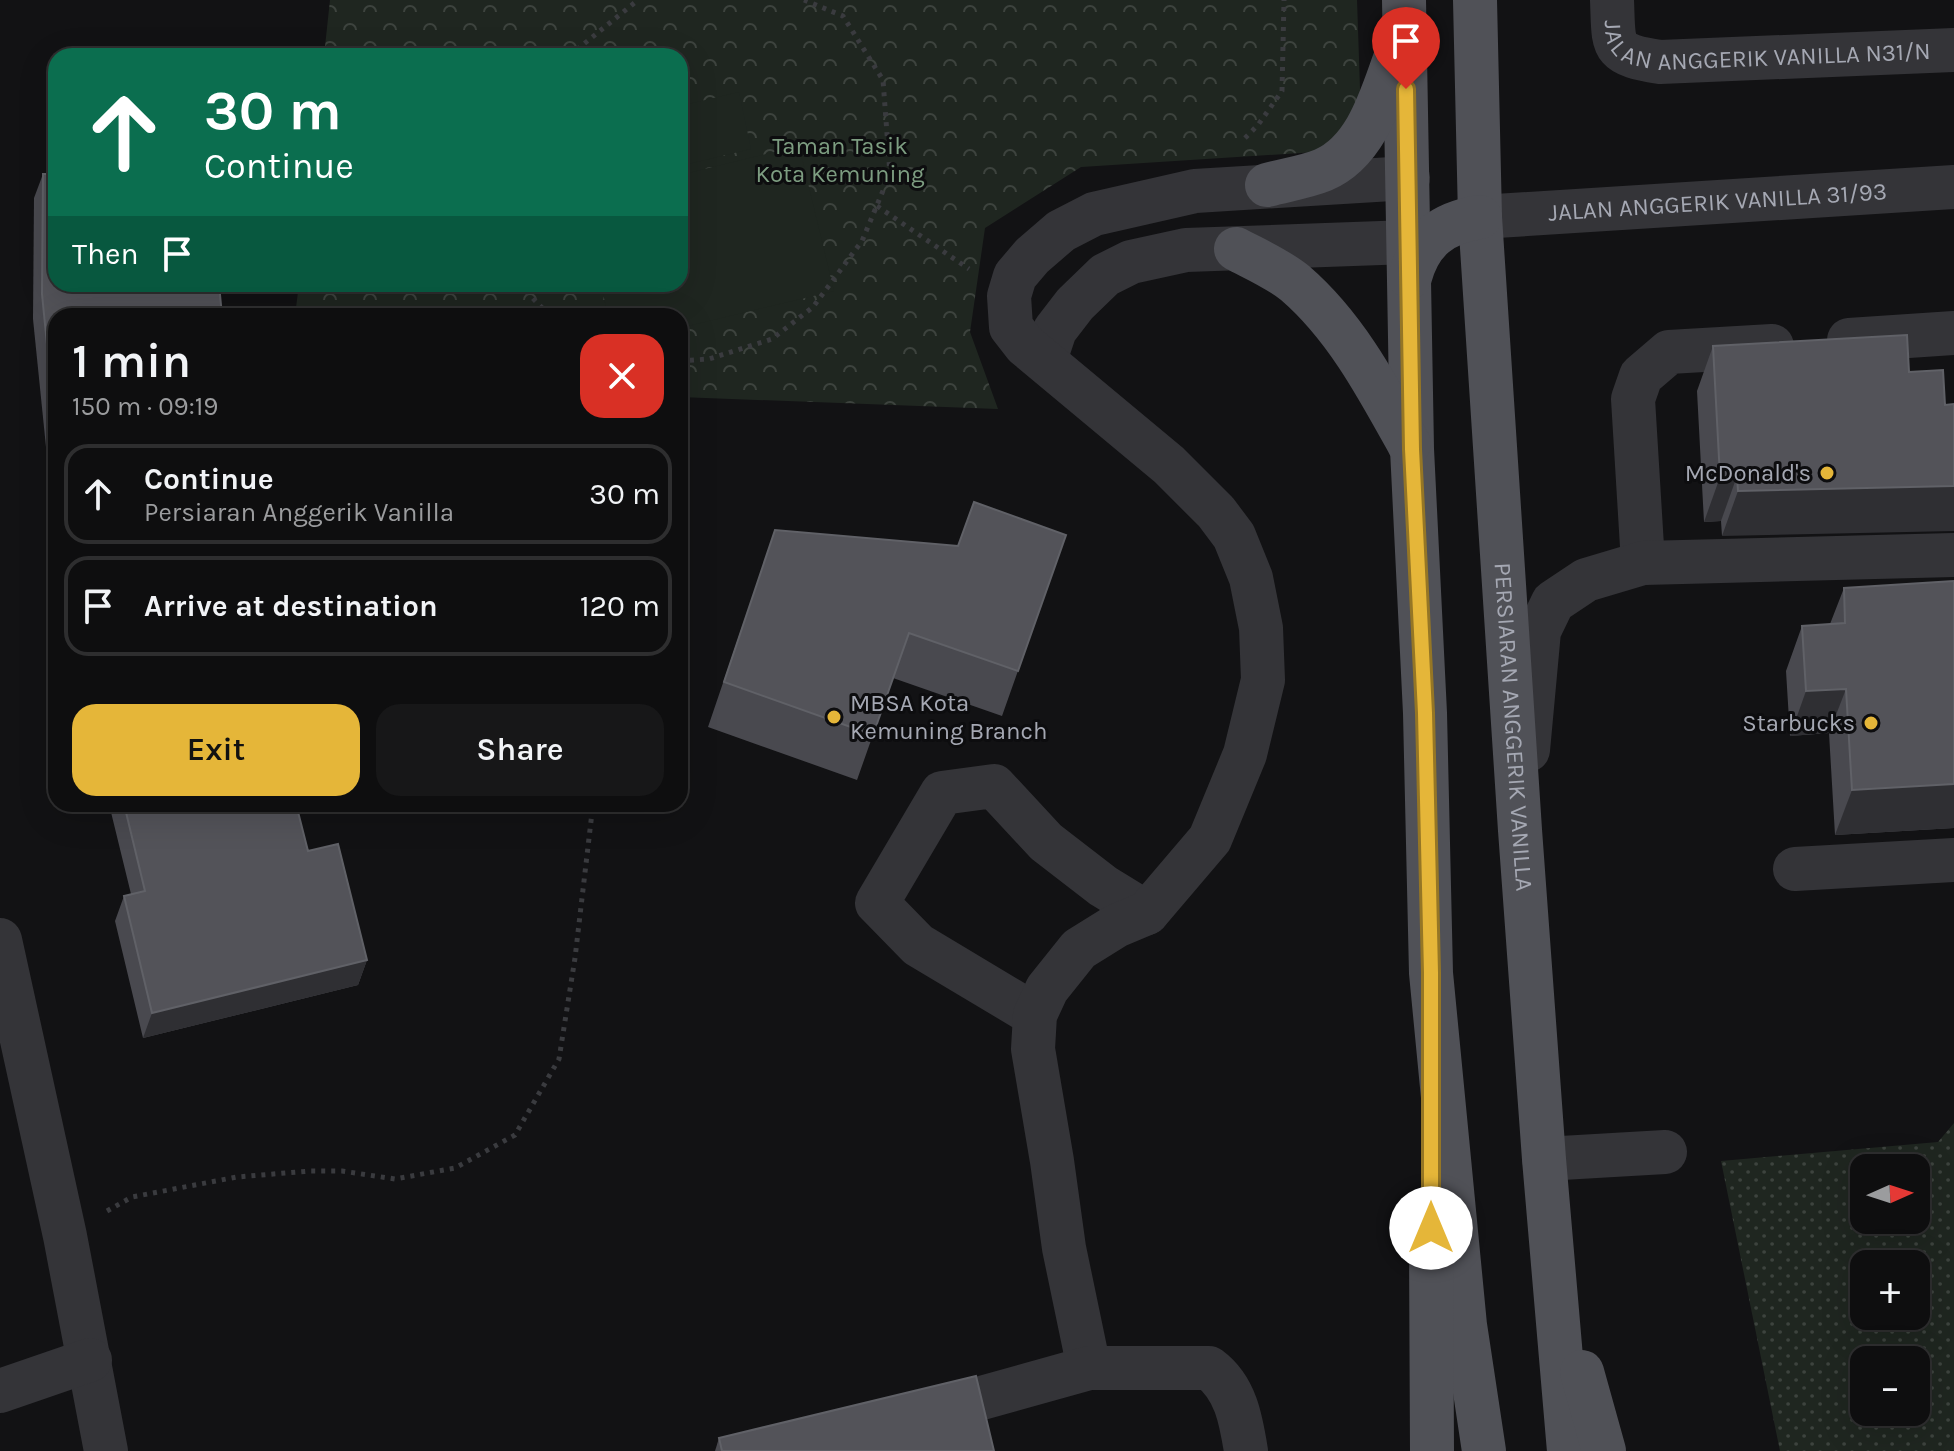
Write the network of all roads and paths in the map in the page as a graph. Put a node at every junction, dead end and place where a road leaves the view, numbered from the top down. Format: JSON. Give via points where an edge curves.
{"nodes":[{"id":1,"x":638,"y":0,"type":"edge"},
{"id":2,"x":804,"y":0,"type":"edge"},
{"id":3,"x":1284,"y":0,"type":"edge"},
{"id":4,"x":1475,"y":0,"type":"edge"},
{"id":5,"x":1612,"y":0,"type":"edge"},
{"id":6,"x":1404,"y":15,"type":"edge"},
{"id":7,"x":579,"y":48,"type":"edge"},
{"id":8,"x":1954,"y":50,"type":"edge"},
{"id":9,"x":1408,"y":178,"type":"junction"},
{"id":10,"x":1267,"y":185,"type":"junction"},
{"id":11,"x":1954,"y":187,"type":"edge"},
{"id":12,"x":1195,"y":191,"type":"junction"},
{"id":13,"x":877,"y":206,"type":"junction"},
{"id":14,"x":1480,"y":217,"type":"junction"},
{"id":15,"x":1236,"y":249,"type":"junction"},
{"id":16,"x":1409,"y":260,"type":"junction"},
{"id":17,"x":527,"y":292,"type":"edge"},
{"id":18,"x":1009,"y":296,"type":"junction"},
{"id":19,"x":542,"y":308,"type":"edge"},
{"id":20,"x":1952,"y":343,"type":"edge"},
{"id":21,"x":688,"y":360,"type":"edge"},
{"id":22,"x":1045,"y":360,"type":"junction"},
{"id":23,"x":1412,"y":449,"type":"junction"},
{"id":24,"x":1954,"y":555,"type":"edge"},
{"id":25,"x":1643,"y":563,"type":"junction"},
{"id":26,"x":592,"y":812,"type":"edge"},
{"id":27,"x":1520,"y":830,"type":"junction"},
{"id":28,"x":1954,"y":860,"type":"edge"},
{"id":29,"x":1795,"y":869,"type":"dead end"},
{"id":30,"x":1147,"y":913,"type":"junction"},
{"id":31,"x":0,"y":940,"type":"edge"},
{"id":32,"x":1431,"y":973,"type":"junction"},
{"id":33,"x":1035,"y":1015,"type":"junction"},
{"id":34,"x":1665,"y":1152,"type":"dead end"},
{"id":35,"x":1544,"y":1159,"type":"junction"},
{"id":36,"x":65,"y":1236,"type":"junction"},
{"id":37,"x":1555,"y":1273,"type":"junction"},
{"id":38,"x":1086,"y":1355,"type":"junction"},
{"id":39,"x":90,"y":1360,"type":"junction"},
{"id":40,"x":0,"y":1391,"type":"edge"},
{"id":41,"x":879,"y":1426,"type":"edge"},
{"id":42,"x":106,"y":1451,"type":"edge"},
{"id":43,"x":1246,"y":1451,"type":"edge"},
{"id":44,"x":1432,"y":1451,"type":"edge"},
{"id":45,"x":1484,"y":1451,"type":"edge"},
{"id":46,"x":1569,"y":1451,"type":"edge"},
{"id":47,"x":1604,"y":1451,"type":"edge"}],
"edges":[{"from":1,"to":7,"type":"path"},
{"from":2,"to":13,"type":"path","via":[[843,16],[883,80],[890,174]]},
{"from":3,"to":12,"type":"path","via":[[1282,91],[1258,125]]},
{"from":4,"to":14,"type":"main road","name":"PERSIARAN ANGGERIK VANILLA"},
{"from":5,"to":8,"type":"street","name":"JALAN ANGGERIK VANILLA N31/N","via":[[1620,52],[1660,62]]},
{"from":6,"to":9,"type":"main road"},
{"from":6,"to":10,"type":"main road","via":[[1378,105],[1352,151],[1324,170]]},
{"from":9,"to":10,"type":"street"},
{"from":9,"to":16,"type":"main road"},
{"from":10,"to":12,"type":"street"},
{"from":11,"to":14,"type":"street","name":"JALAN ANGGERIK VANILLA 31/93"},
{"from":12,"to":18,"type":"street","via":[[1094,214],[1061,231],[1015,276]]},
{"from":13,"to":18,"type":"path"},
{"from":13,"to":21,"type":"path","via":[[862,241],[813,307],[772,339]]},
{"from":14,"to":16,"type":"main road","via":[[1449,224],[1415,260]]},
{"from":14,"to":27,"type":"main road","name":"PERSIARAN ANGGERIK VANILLA"},
{"from":15,"to":16,"type":"street"},
{"from":15,"to":22,"type":"street","via":[[1186,250],[1131,262],[1105,275],[1055,330]]},
{"from":15,"to":23,"type":"main road","via":[[1292,281],[1331,317]]},
{"from":16,"to":23,"type":"main road"},
{"from":17,"to":19,"type":"path"},
{"from":18,"to":22,"type":"street","via":[[1011,327]]},
{"from":20,"to":25,"type":"street","via":[[1669,352],[1641,376],[1633,399]]},
{"from":22,"to":30,"type":"street","via":[[1216,512],[1234,536],[1251,578],[1261,628],[1263,680],[1245,754],[1210,839]]},
{"from":23,"to":32,"type":"main road"},
{"from":24,"to":25,"type":"street"},
{"from":25,"to":27,"type":"street","via":[[1586,580],[1553,602],[1539,631]]},
{"from":26,"to":36,"type":"path","via":[[559,1059],[515,1135],[455,1168],[395,1179],[310,1171],[237,1177],[132,1197]]},
{"from":27,"to":35,"type":"main road","name":"PERSIARAN ANGGERIK VANILLA"},
{"from":28,"to":29,"type":"street"},
{"from":30,"to":33,"type":"street","via":[[1079,949],[1047,989]]},
{"from":30,"to":33,"type":"street","via":[[1046,842],[994,786],[942,793],[877,903],[918,945]]},
{"from":31,"to":36,"type":"street"},
{"from":32,"to":44,"type":"main road"},
{"from":32,"to":45,"type":"main road","via":[[1465,1325]]},
{"from":33,"to":38,"type":"street","via":[[1033,1049]]},
{"from":34,"to":35,"type":"street"},
{"from":35,"to":37,"type":"main road","name":"PERSIARAN ANGGERIK VANILLA"},
{"from":36,"to":39,"type":"street"},
{"from":37,"to":46,"type":"main road","name":"PERSIARAN ANGGERIK VANILLA"},
{"from":37,"to":47,"type":"main road"},
{"from":38,"to":41,"type":"street"},
{"from":38,"to":43,"type":"street","via":[[1209,1368],[1234,1401]]},
{"from":39,"to":40,"type":"street"},
{"from":39,"to":42,"type":"street"}]}
